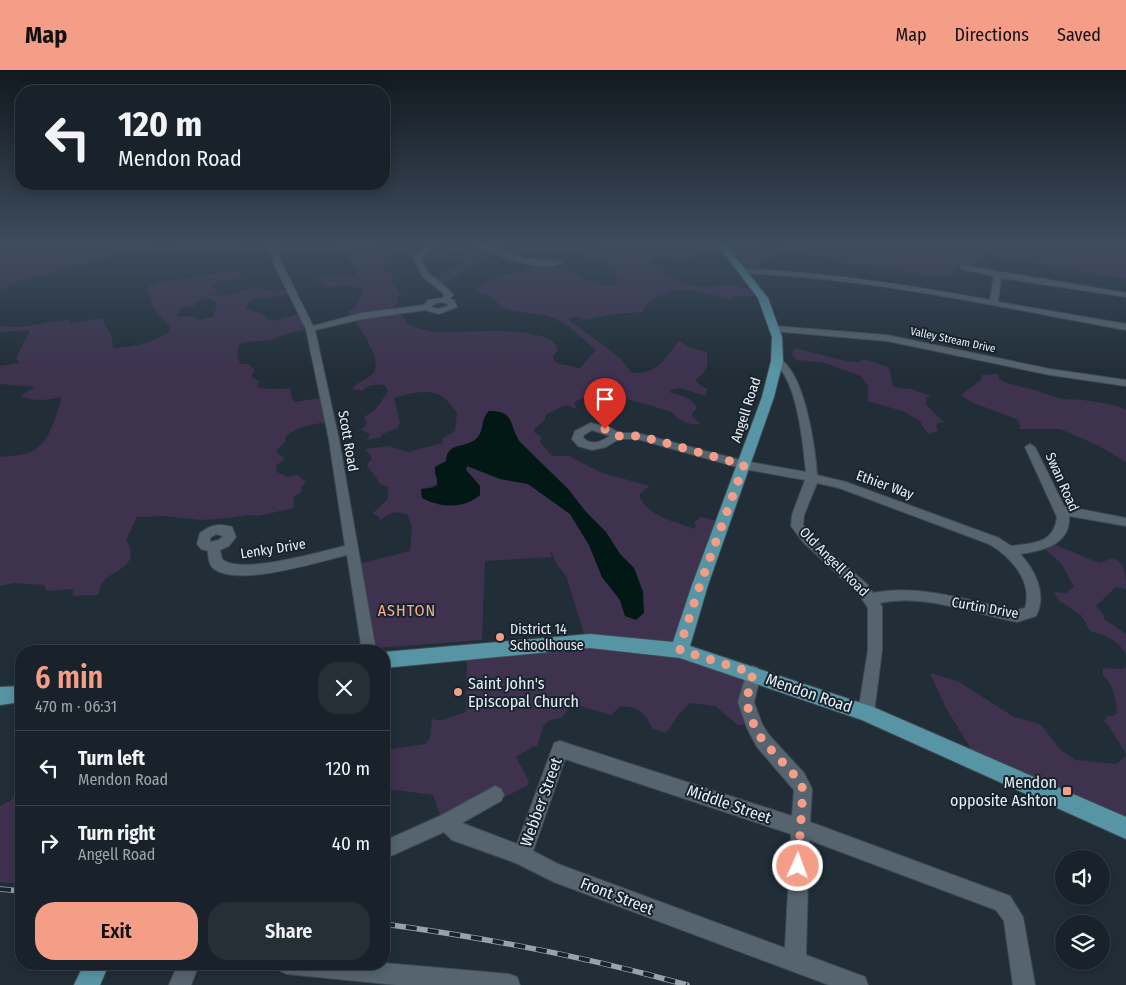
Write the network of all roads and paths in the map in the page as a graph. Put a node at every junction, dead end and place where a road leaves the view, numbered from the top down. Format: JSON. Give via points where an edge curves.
{"nodes":[{"id":1,"x":289,"y":287,"type":"edge"},
{"id":2,"x":440,"y":287,"type":"edge"},
{"id":3,"x":755,"y":287,"type":"edge"},
{"id":4,"x":886,"y":287,"type":"edge"},
{"id":5,"x":996,"y":287,"type":"edge"},
{"id":6,"x":1073,"y":287,"type":"edge"},
{"id":7,"x":1126,"y":295,"type":"edge"},
{"id":8,"x":994,"y":304,"type":"junction"},
{"id":9,"x":1126,"y":327,"type":"edge"},
{"id":10,"x":775,"y":329,"type":"junction"},
{"id":11,"x":310,"y":330,"type":"junction"},
{"id":12,"x":777,"y":361,"type":"junction"},
{"id":13,"x":1126,"y":384,"type":"edge"},
{"id":14,"x":617,"y":436,"type":"dead end"},
{"id":15,"x":1030,"y":447,"type":"dead end"},
{"id":16,"x":744,"y":465,"type":"junction"},
{"id":17,"x":812,"y":478,"type":"junction"},
{"id":18,"x":1060,"y":510,"type":"junction"},
{"id":19,"x":1126,"y":522,"type":"edge"},
{"id":20,"x":214,"y":547,"type":"dead end"},
{"id":21,"x":351,"y":549,"type":"junction"},
{"id":22,"x":1010,"y":551,"type":"junction"},
{"id":23,"x":871,"y":599,"type":"junction"},
{"id":24,"x":368,"y":645,"type":"edge"},
{"id":25,"x":680,"y":650,"type":"junction"},
{"id":26,"x":390,"y":659,"type":"edge"},
{"id":27,"x":753,"y":673,"type":"junction"},
{"id":28,"x":15,"y":695,"type":"edge"},
{"id":29,"x":0,"y":696,"type":"edge"},
{"id":30,"x":866,"y":713,"type":"junction"},
{"id":31,"x":560,"y":748,"type":"joint"},
{"id":32,"x":495,"y":795,"type":"dead end"},
{"id":33,"x":446,"y":822,"type":"junction"},
{"id":34,"x":800,"y":828,"type":"junction"},
{"id":35,"x":1126,"y":828,"type":"edge"},
{"id":36,"x":390,"y":847,"type":"edge"},
{"id":37,"x":522,"y":856,"type":"junction"},
{"id":38,"x":795,"y":962,"type":"junction"},
{"id":39,"x":94,"y":970,"type":"edge"},
{"id":40,"x":186,"y":970,"type":"edge"},
{"id":41,"x":350,"y":970,"type":"edge"},
{"id":42,"x":87,"y":985,"type":"edge"},
{"id":43,"x":180,"y":985,"type":"edge"},
{"id":44,"x":509,"y":985,"type":"edge"},
{"id":45,"x":857,"y":985,"type":"edge"},
{"id":46,"x":1024,"y":985,"type":"edge"}],
"edges":[{"from":1,"to":11,"type":"street","name":"Scott Road"},
{"from":2,"to":11,"type":"street","via":[[447,292],[446,300],[436,301],[428,307],[362,316]]},
{"from":3,"to":10,"type":"main road","name":"Angell Road","via":[[763,298]]},
{"from":4,"to":8,"type":"street"},
{"from":5,"to":8,"type":"street"},
{"from":6,"to":7,"type":"street"},
{"from":8,"to":9,"type":"street"},
{"from":10,"to":12,"type":"main road","name":"Angell Road"},
{"from":10,"to":13,"type":"street","name":"Valley Stream Drive","via":[[887,338],[1050,372]]},
{"from":11,"to":21,"type":"street","name":"Scott Road","via":[[334,440]]},
{"from":12,"to":16,"type":"main road","name":"Angell Road"},
{"from":12,"to":17,"type":"street","name":"Old Angell Road","via":[[794,384]]},
{"from":14,"to":16,"type":"street","name":"Ethier Way","via":[[655,440]]},
{"from":15,"to":18,"type":"street","name":"Swan Road"},
{"from":16,"to":17,"type":"street","name":"Ethier Way"},
{"from":16,"to":25,"type":"main road","name":"Angell Road"},
{"from":17,"to":22,"type":"street","name":"Ethier Way","via":[[908,508],[994,540]]},
{"from":17,"to":23,"type":"street","name":"Old Angell Road","via":[[796,521],[798,528]]},
{"from":18,"to":19,"type":"street"},
{"from":18,"to":22,"type":"street","name":"Swan Road","via":[[1064,526],[1058,538],[1047,544]]},
{"from":20,"to":21,"type":"street","name":"Lenky Drive","via":[[218,564],[242,571]]},
{"from":21,"to":24,"type":"street","name":"Scott Road"},
{"from":22,"to":23,"type":"street","name":"Curtin Drive","via":[[1022,564],[1033,591],[1034,605],[1022,616],[909,596],[888,594]]},
{"from":23,"to":30,"type":"street","name":"Old Angell Road","via":[[876,616],[875,642]]},
{"from":25,"to":26,"type":"main road","name":"Mendon Road","via":[[590,641]]},
{"from":25,"to":27,"type":"main road","name":"Mendon Road"},
{"from":27,"to":30,"type":"main road","name":"Mendon Road"},
{"from":27,"to":34,"type":"street","via":[[746,702],[763,741],[798,779],[803,789]]},
{"from":28,"to":29,"type":"main road"},
{"from":30,"to":35,"type":"main road","name":"Mendon Road"},
{"from":31,"to":34,"type":"street","name":"Middle Street"},
{"from":31,"to":37,"type":"street","name":"Webber Street"},
{"from":32,"to":33,"type":"street"},
{"from":33,"to":36,"type":"street"},
{"from":33,"to":37,"type":"street","name":"Front Street","via":[[459,833]]},
{"from":34,"to":38,"type":"street"},
{"from":34,"to":46,"type":"street","name":"Middle Street","via":[[1003,903],[1015,924]]},
{"from":37,"to":38,"type":"street","name":"Front Street","via":[[554,872]]},
{"from":38,"to":45,"type":"street","name":"Front Street"},
{"from":39,"to":42,"type":"main road"},
{"from":40,"to":43,"type":"street"},
{"from":41,"to":44,"type":"street"}]}
